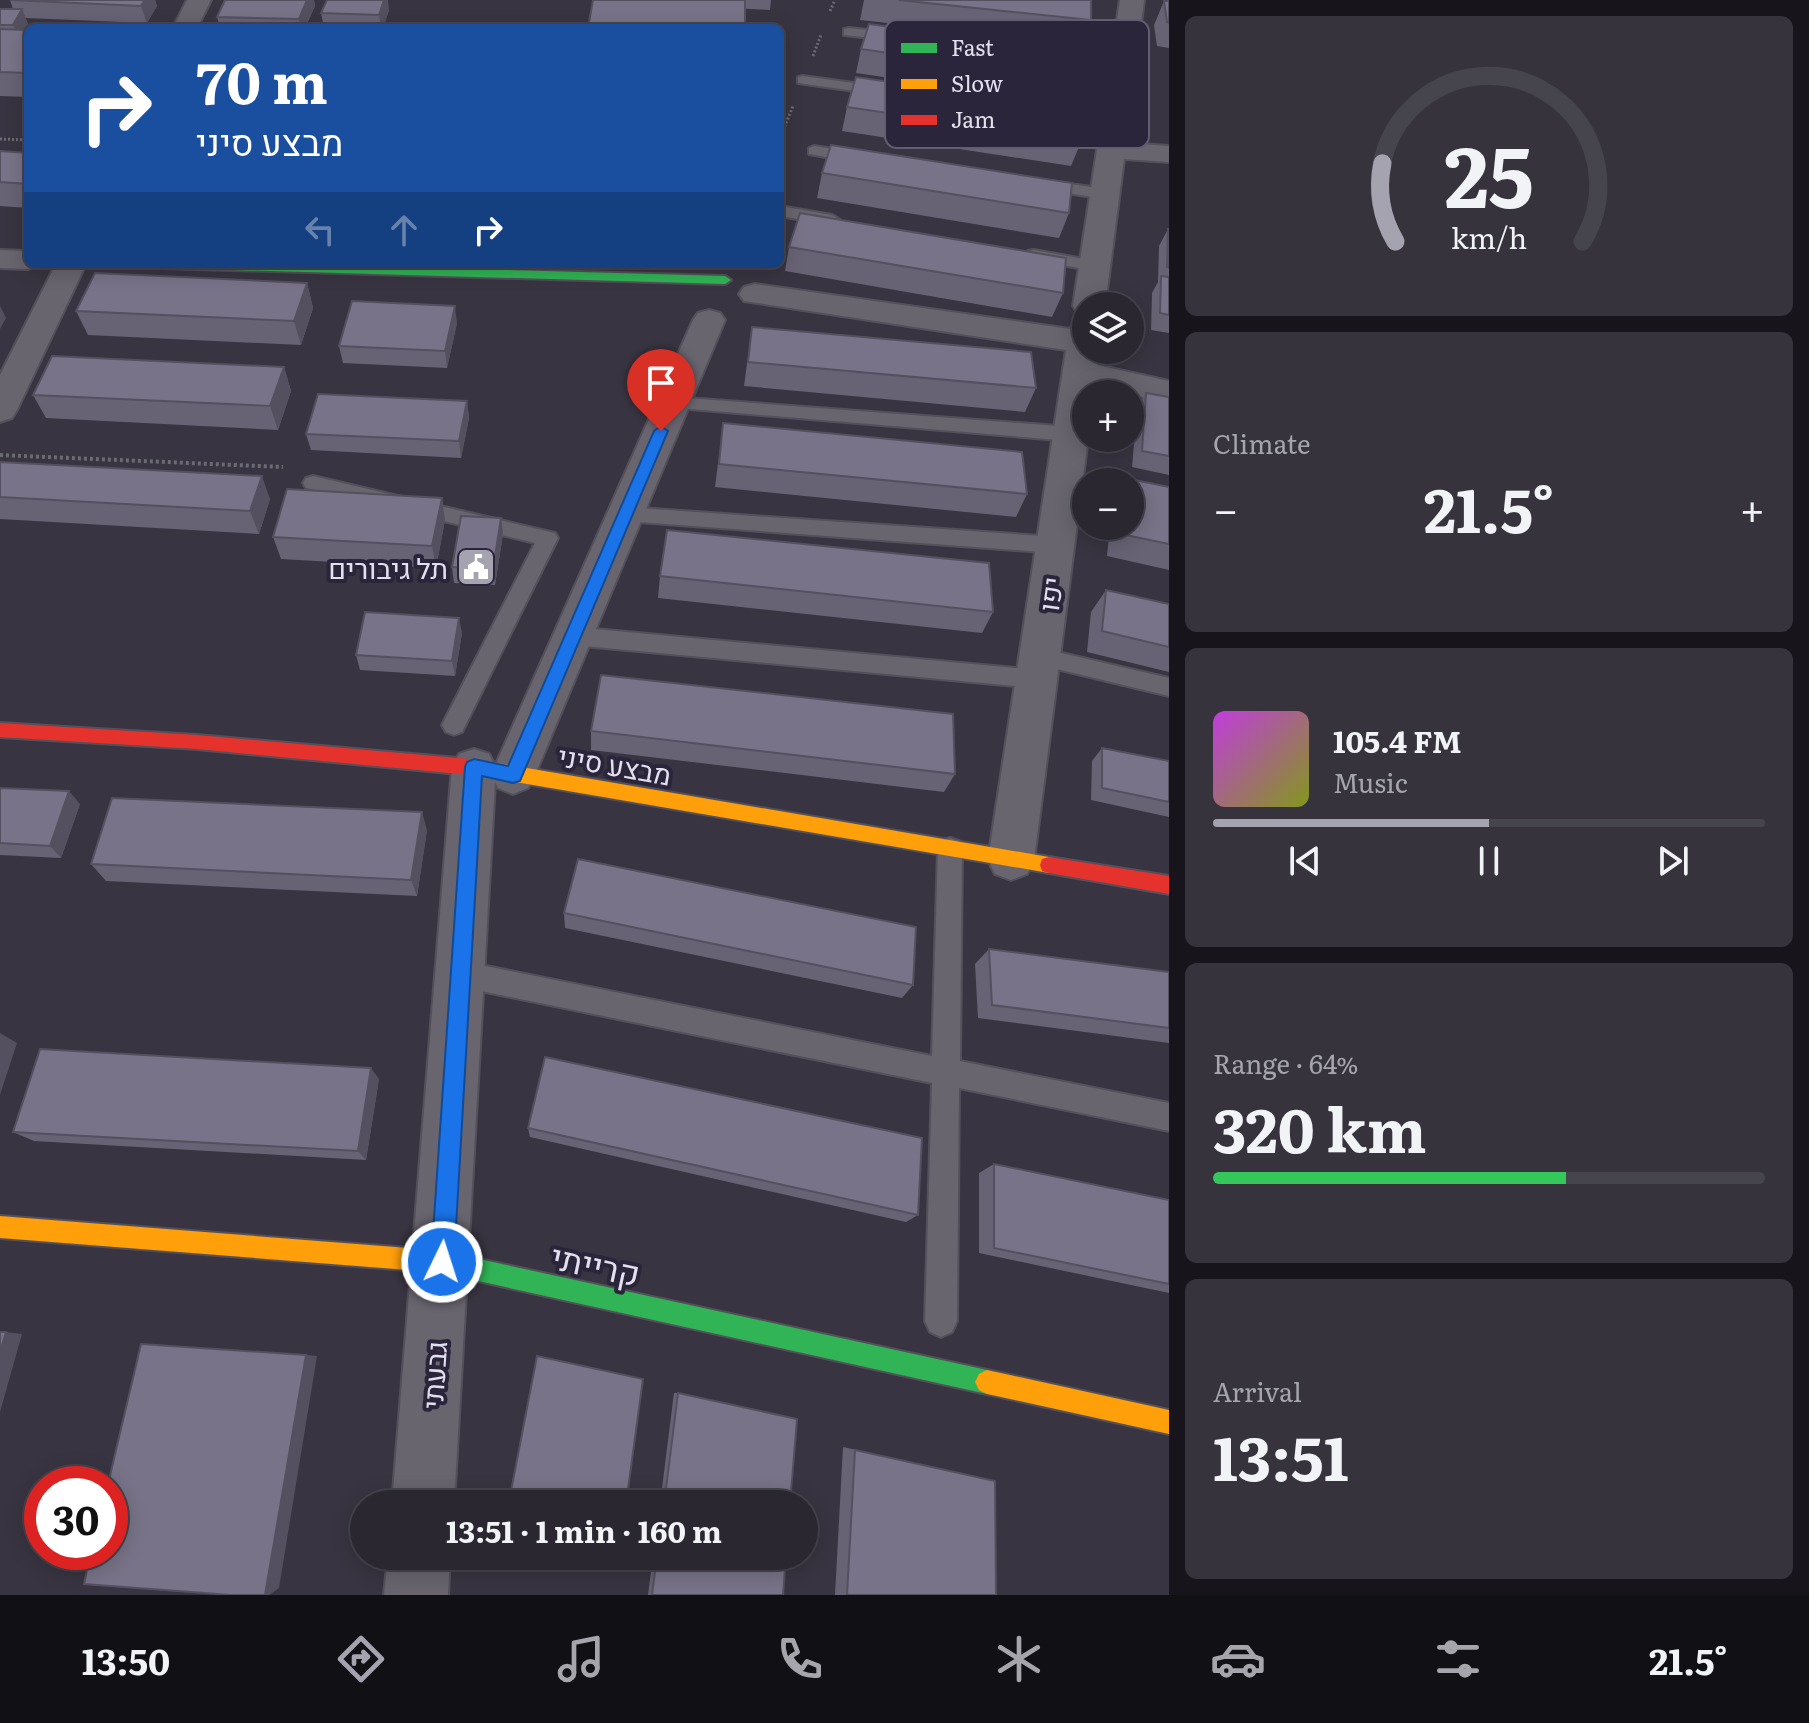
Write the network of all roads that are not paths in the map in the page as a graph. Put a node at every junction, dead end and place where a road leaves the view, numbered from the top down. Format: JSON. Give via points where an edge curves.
{"nodes":[{"id":1,"x":199,"y":0,"type":"edge"},
{"id":2,"x":1132,"y":0,"type":"edge"},
{"id":3,"x":1129,"y":20,"type":"edge"},
{"id":4,"x":187,"y":24,"type":"edge"},
{"id":5,"x":849,"y":32,"type":"dead end"},
{"id":6,"x":885,"y":36,"type":"edge"},
{"id":7,"x":803,"y":80,"type":"dead end"},
{"id":8,"x":885,"y":91,"type":"edge"},
{"id":9,"x":1111,"y":148,"type":"edge"},
{"id":10,"x":1149,"y":148,"type":"edge"},
{"id":11,"x":814,"y":151,"type":"dead end"},
{"id":12,"x":1169,"y":154,"type":"edge"},
{"id":13,"x":875,"y":160,"type":"edge"},
{"id":14,"x":1028,"y":183,"type":"edge"},
{"id":15,"x":1105,"y":194,"type":"junction"},
{"id":16,"x":784,"y":212,"type":"edge"},
{"id":17,"x":843,"y":222,"type":"edge"},
{"id":18,"x":1016,"y":252,"type":"edge"},
{"id":19,"x":0,"y":259,"type":"edge"},
{"id":20,"x":24,"y":260,"type":"edge"},
{"id":21,"x":1095,"y":266,"type":"junction"},
{"id":22,"x":69,"y":268,"type":"edge"},
{"id":23,"x":304,"y":268,"type":"edge"},
{"id":24,"x":725,"y":280,"type":"dead end"},
{"id":25,"x":1091,"y":292,"type":"edge"},
{"id":26,"x":755,"y":294,"type":"dead end"},
{"id":27,"x":709,"y":320,"type":"dead end"},
{"id":28,"x":1072,"y":335,"type":"edge"},
{"id":29,"x":1081,"y":364,"type":"edge"},
{"id":30,"x":1126,"y":364,"type":"edge"},
{"id":31,"x":1169,"y":392,"type":"edge"},
{"id":32,"x":673,"y":403,"type":"junction"},
{"id":33,"x":0,"y":410,"type":"edge"},
{"id":34,"x":1071,"y":434,"type":"junction"},
{"id":35,"x":313,"y":483,"type":"road end"},
{"id":36,"x":625,"y":514,"type":"junction"},
{"id":37,"x":1056,"y":545,"type":"junction"},
{"id":38,"x":573,"y":636,"type":"junction"},
{"id":39,"x":1038,"y":668,"type":"junction"},
{"id":40,"x":1169,"y":687,"type":"edge"},
{"id":41,"x":0,"y":730,"type":"edge"},
{"id":42,"x":480,"y":756,"type":"junction"},
{"id":43,"x":950,"y":849,"type":"junction"},
{"id":44,"x":1011,"y":860,"type":"junction"},
{"id":45,"x":1169,"y":885,"type":"edge"},
{"id":46,"x":461,"y":974,"type":"junction"},
{"id":47,"x":948,"y":1073,"type":"junction"},
{"id":48,"x":1169,"y":1117,"type":"edge"},
{"id":49,"x":0,"y":1227,"type":"edge"},
{"id":50,"x":442,"y":1262,"type":"junction"},
{"id":51,"x":941,"y":1321,"type":"dead end"},
{"id":52,"x":1169,"y":1422,"type":"edge"},
{"id":53,"x":424,"y":1490,"type":"edge"},
{"id":54,"x":418,"y":1570,"type":"edge"},
{"id":55,"x":416,"y":1595,"type":"edge"}],
"edges":[{"from":1,"to":4,"type":"street"},
{"from":2,"to":3,"type":"street","name":"יפו"},
{"from":5,"to":6,"type":"lane"},
{"from":7,"to":8,"type":"lane"},
{"from":9,"to":15,"type":"street","name":"יפו"},
{"from":10,"to":12,"type":"street"},
{"from":11,"to":13,"type":"lane"},
{"from":14,"to":15,"type":"lane"},
{"from":15,"to":21,"type":"street","name":"יפו"},
{"from":16,"to":17,"type":"lane"},
{"from":18,"to":21,"type":"lane"},
{"from":19,"to":20,"type":"street"},
{"from":21,"to":25,"type":"street","name":"יפו"},
{"from":22,"to":33,"type":"street"},
{"from":23,"to":24,"type":"street"},
{"from":26,"to":28,"type":"street"},
{"from":27,"to":32,"type":"street","name":"גבעתי"},
{"from":29,"to":34,"type":"street","name":"יפו"},
{"from":30,"to":31,"type":"street"},
{"from":32,"to":34,"type":"lane"},
{"from":32,"to":36,"type":"street","name":"גבעתי"},
{"from":34,"to":37,"type":"street","name":"יפו"},
{"from":35,"to":42,"type":"lane","via":[[548,538]]},
{"from":36,"to":37,"type":"lane"},
{"from":36,"to":38,"type":"street","name":"גבעתי"},
{"from":37,"to":39,"type":"street","name":"יפו"},
{"from":38,"to":39,"type":"lane"},
{"from":38,"to":42,"type":"street","name":"גבעתי"},
{"from":39,"to":40,"type":"lane"},
{"from":39,"to":44,"type":"street","name":"יפו"},
{"from":41,"to":42,"type":"street","name":"מבצע סיני"},
{"from":42,"to":43,"type":"street","name":"מבצע סיני"},
{"from":42,"to":46,"type":"street","name":"גבעתי"},
{"from":43,"to":44,"type":"street","name":"מבצע סיני"},
{"from":43,"to":47,"type":"lane"},
{"from":44,"to":45,"type":"street","name":"מבצע סיני"},
{"from":46,"to":47,"type":"lane"},
{"from":46,"to":50,"type":"street","name":"גבעתי"},
{"from":47,"to":48,"type":"lane"},
{"from":47,"to":51,"type":"lane"},
{"from":49,"to":50,"type":"street","name":"קרייתי"},
{"from":50,"to":52,"type":"street","name":"קרייתי"},
{"from":50,"to":53,"type":"street","name":"גבעתי"},
{"from":54,"to":55,"type":"street"}]}
